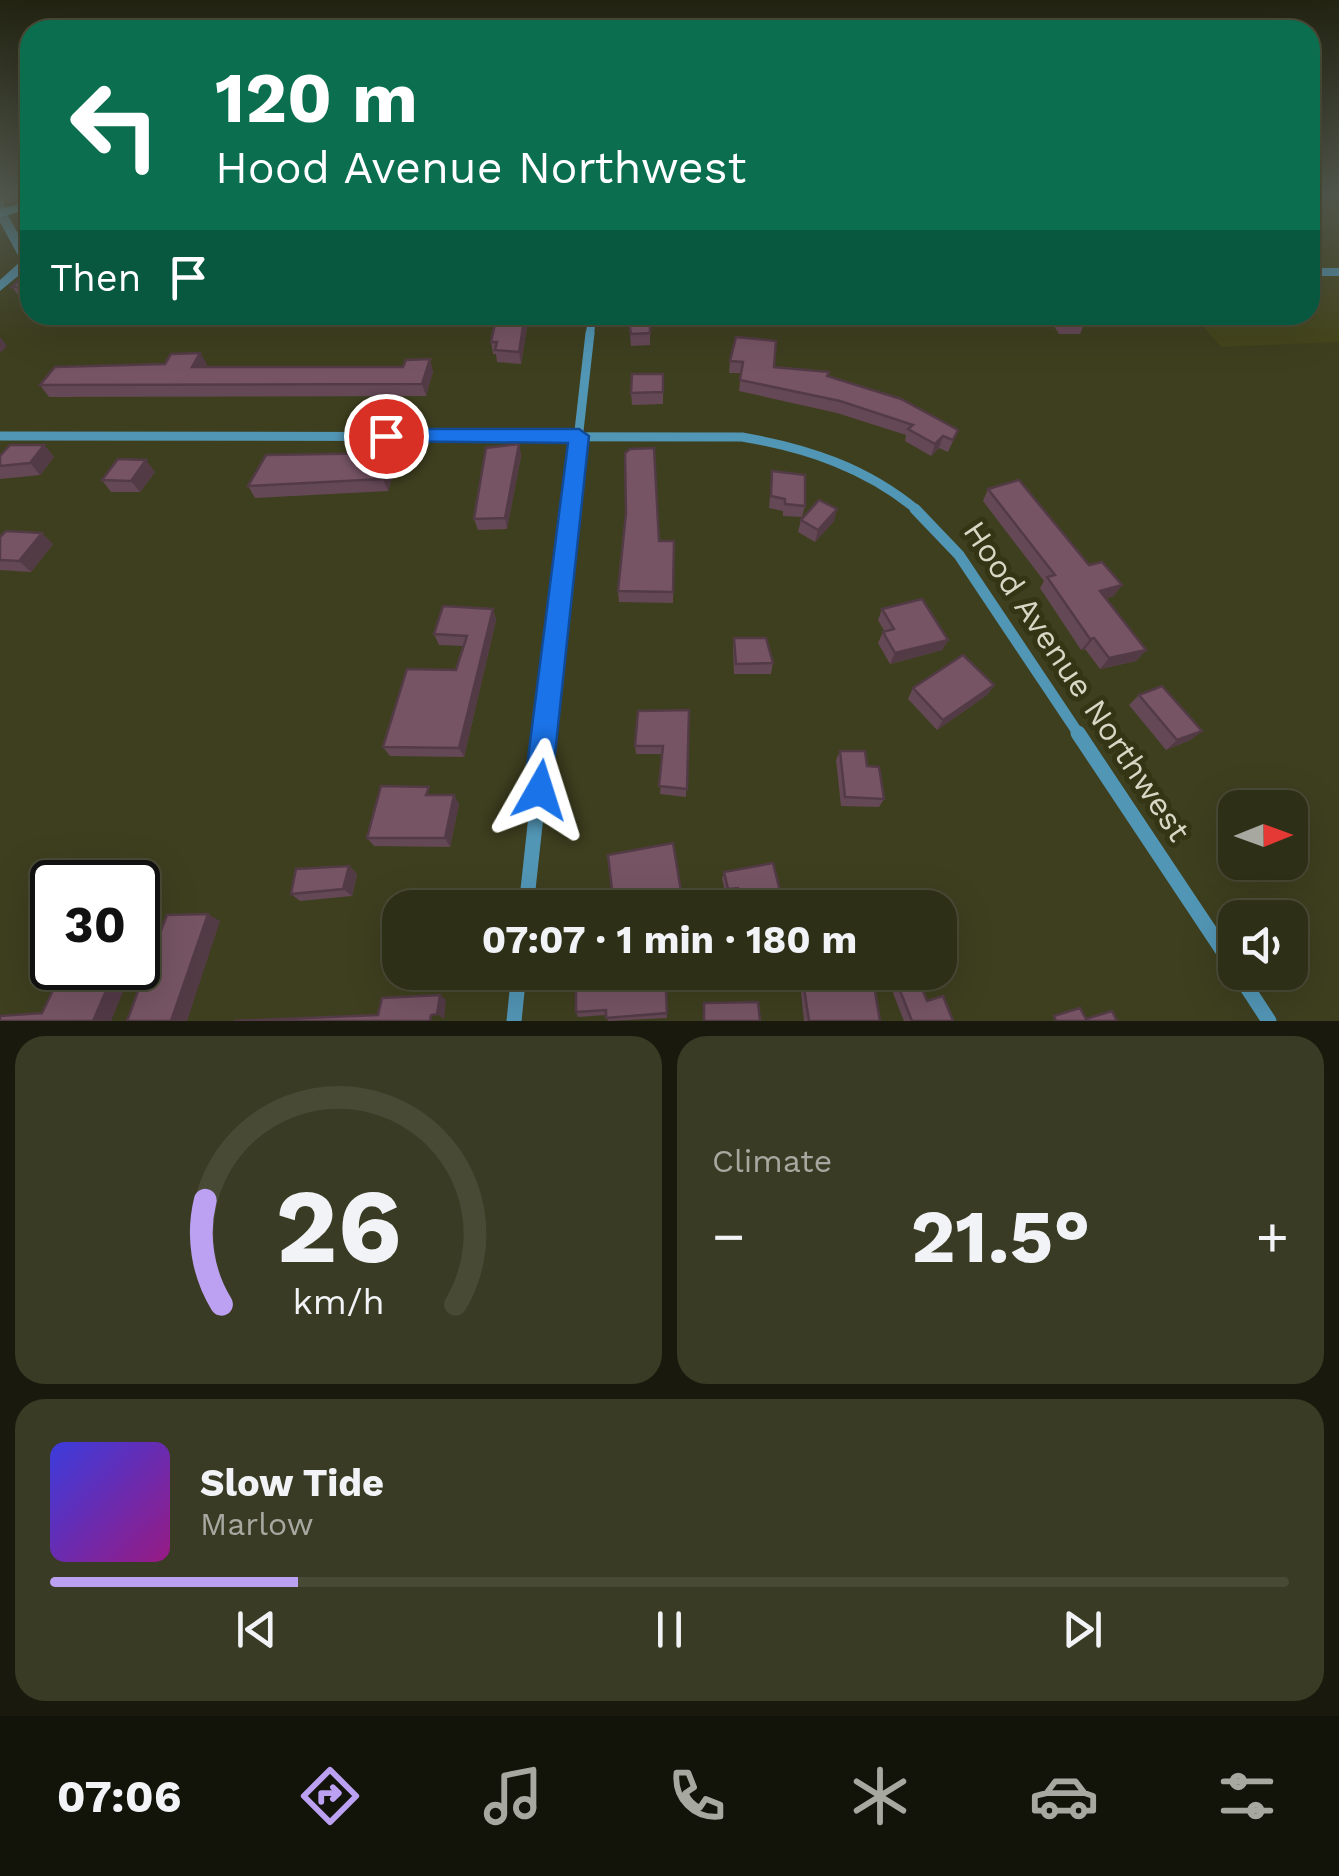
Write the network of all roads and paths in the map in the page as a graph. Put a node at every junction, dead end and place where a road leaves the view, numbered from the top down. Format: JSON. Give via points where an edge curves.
{"nodes":[{"id":1,"x":591,"y":325,"type":"edge"},
{"id":2,"x":0,"y":436,"type":"edge"},
{"id":3,"x":579,"y":436,"type":"junction"},
{"id":4,"x":528,"y":890,"type":"edge"},
{"id":5,"x":1218,"y":944,"type":"edge"},
{"id":6,"x":517,"y":990,"type":"edge"},
{"id":7,"x":1249,"y":990,"type":"edge"},
{"id":8,"x":514,"y":1021,"type":"edge"},
{"id":9,"x":1270,"y":1021,"type":"edge"}],
"edges":[{"from":1,"to":3,"type":"street"},
{"from":2,"to":3,"type":"street","name":"Hood Avenue Northwest"},
{"from":3,"to":4,"type":"street"},
{"from":3,"to":5,"type":"street","name":"Hood Avenue Northwest","via":[[772,441],[837,459],[897,492],[959,554]]},
{"from":6,"to":8,"type":"street"},
{"from":7,"to":9,"type":"street","name":"Hood Avenue Northwest"}]}
